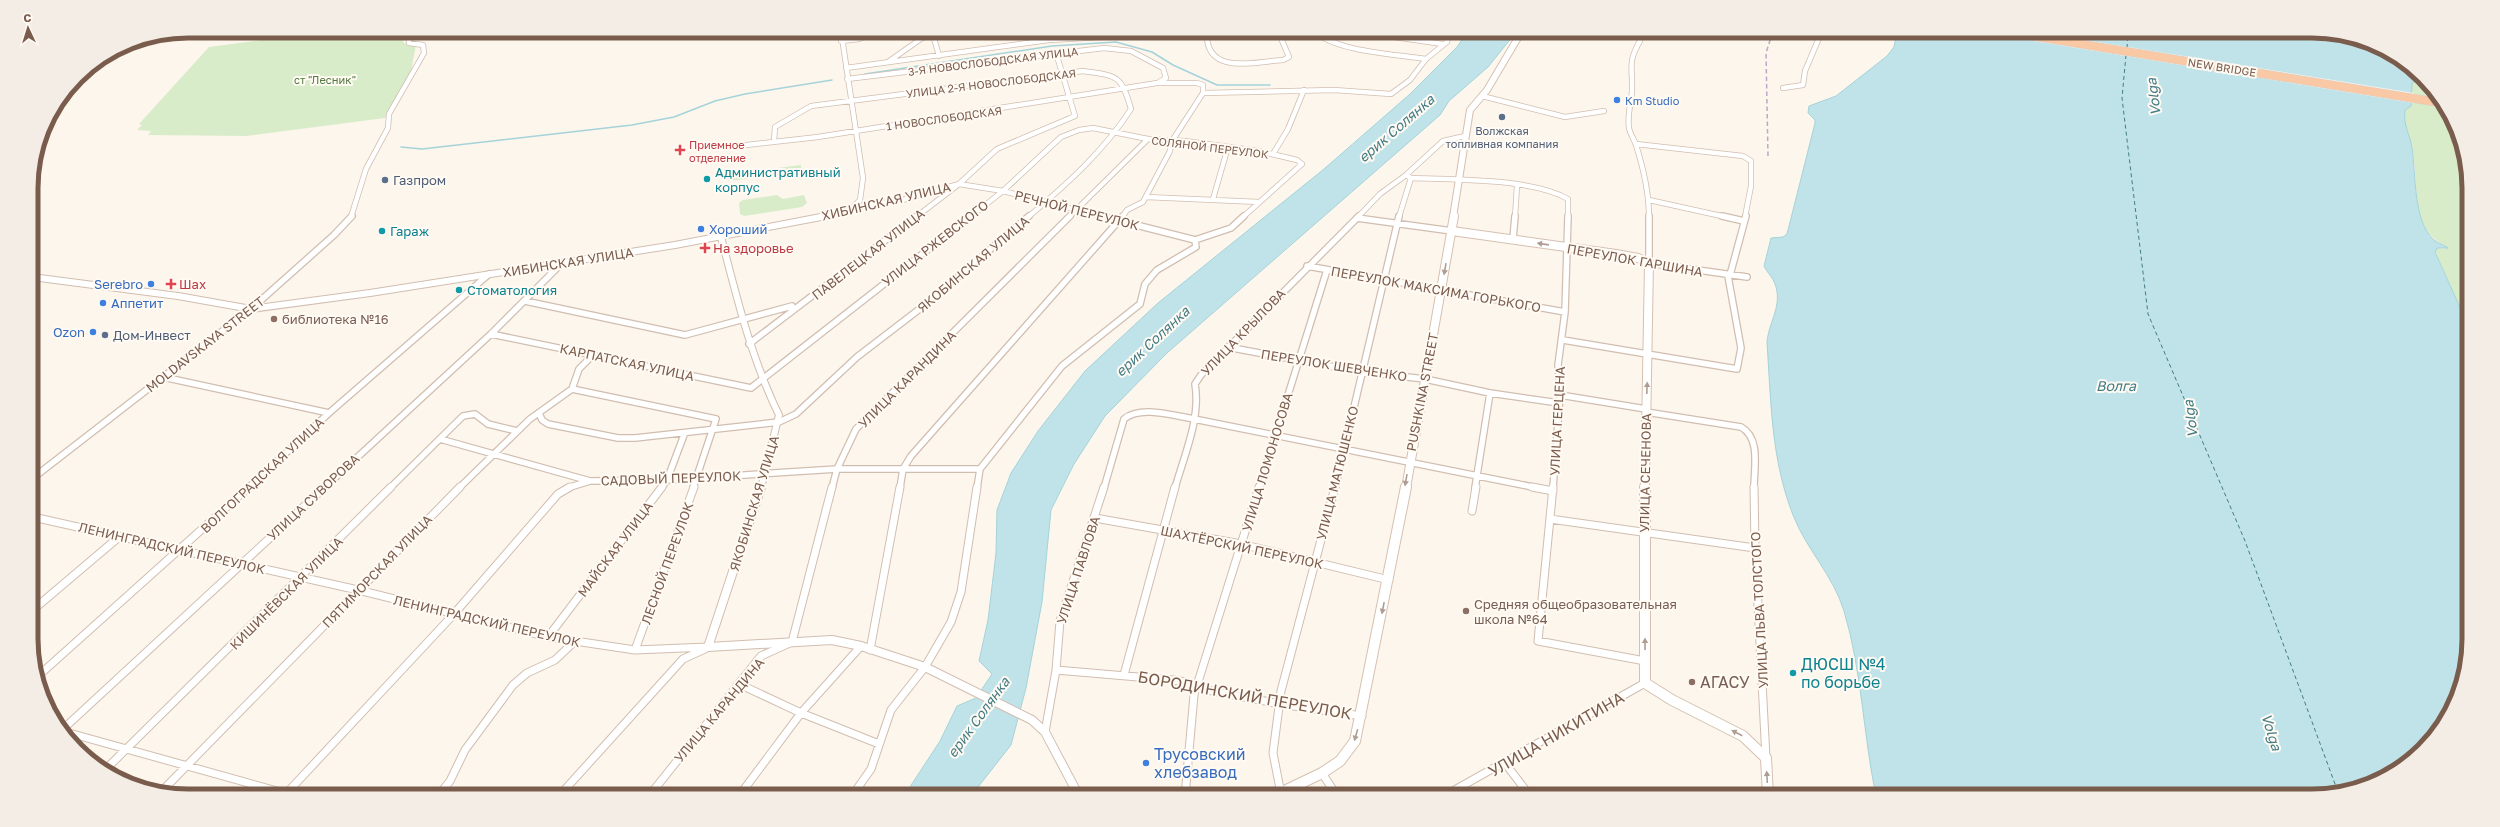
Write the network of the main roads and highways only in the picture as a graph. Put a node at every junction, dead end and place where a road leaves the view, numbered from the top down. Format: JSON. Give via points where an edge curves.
{"nodes":[{"id":1,"x":1518,"y":38,"type":"edge"},
{"id":2,"x":2044,"y":38,"type":"edge"},
{"id":3,"x":2435,"y":102,"type":"edge"},
{"id":4,"x":1452,"y":231,"type":"junction"},
{"id":5,"x":1649,"y":263,"type":"joint"},
{"id":6,"x":1766,"y":758,"type":"joint"},
{"id":7,"x":1290,"y":789,"type":"edge"},
{"id":8,"x":1768,"y":789,"type":"edge"}],
"edges":[{"from":1,"to":4,"type":"main road","name":"PUSHKINA STREET","via":[[1482,96],[1470,110]]},
{"from":2,"to":3,"type":"highway","name":"NEW BRIDGE"},
{"from":5,"to":4,"type":"main road","name":"ПЕРЕУЛОК ГАРШИНА","one_way":true,"via":[[1638,258]]},
{"from":4,"to":7,"type":"main road","name":"PUSHKINA STREET","one_way":true,"via":[[1389,580],[1355,741],[1340,761]]},
{"from":6,"to":5,"type":"main road","name":"УЛИЦА СЕЧЕНОВА","one_way":true,"via":[[1743,736],[1672,700],[1645,683],[1644,532]]},
{"from":8,"to":6,"type":"main road","name":"УЛИЦА ЛЬВА ТОЛСТОГО","one_way":true}]}
